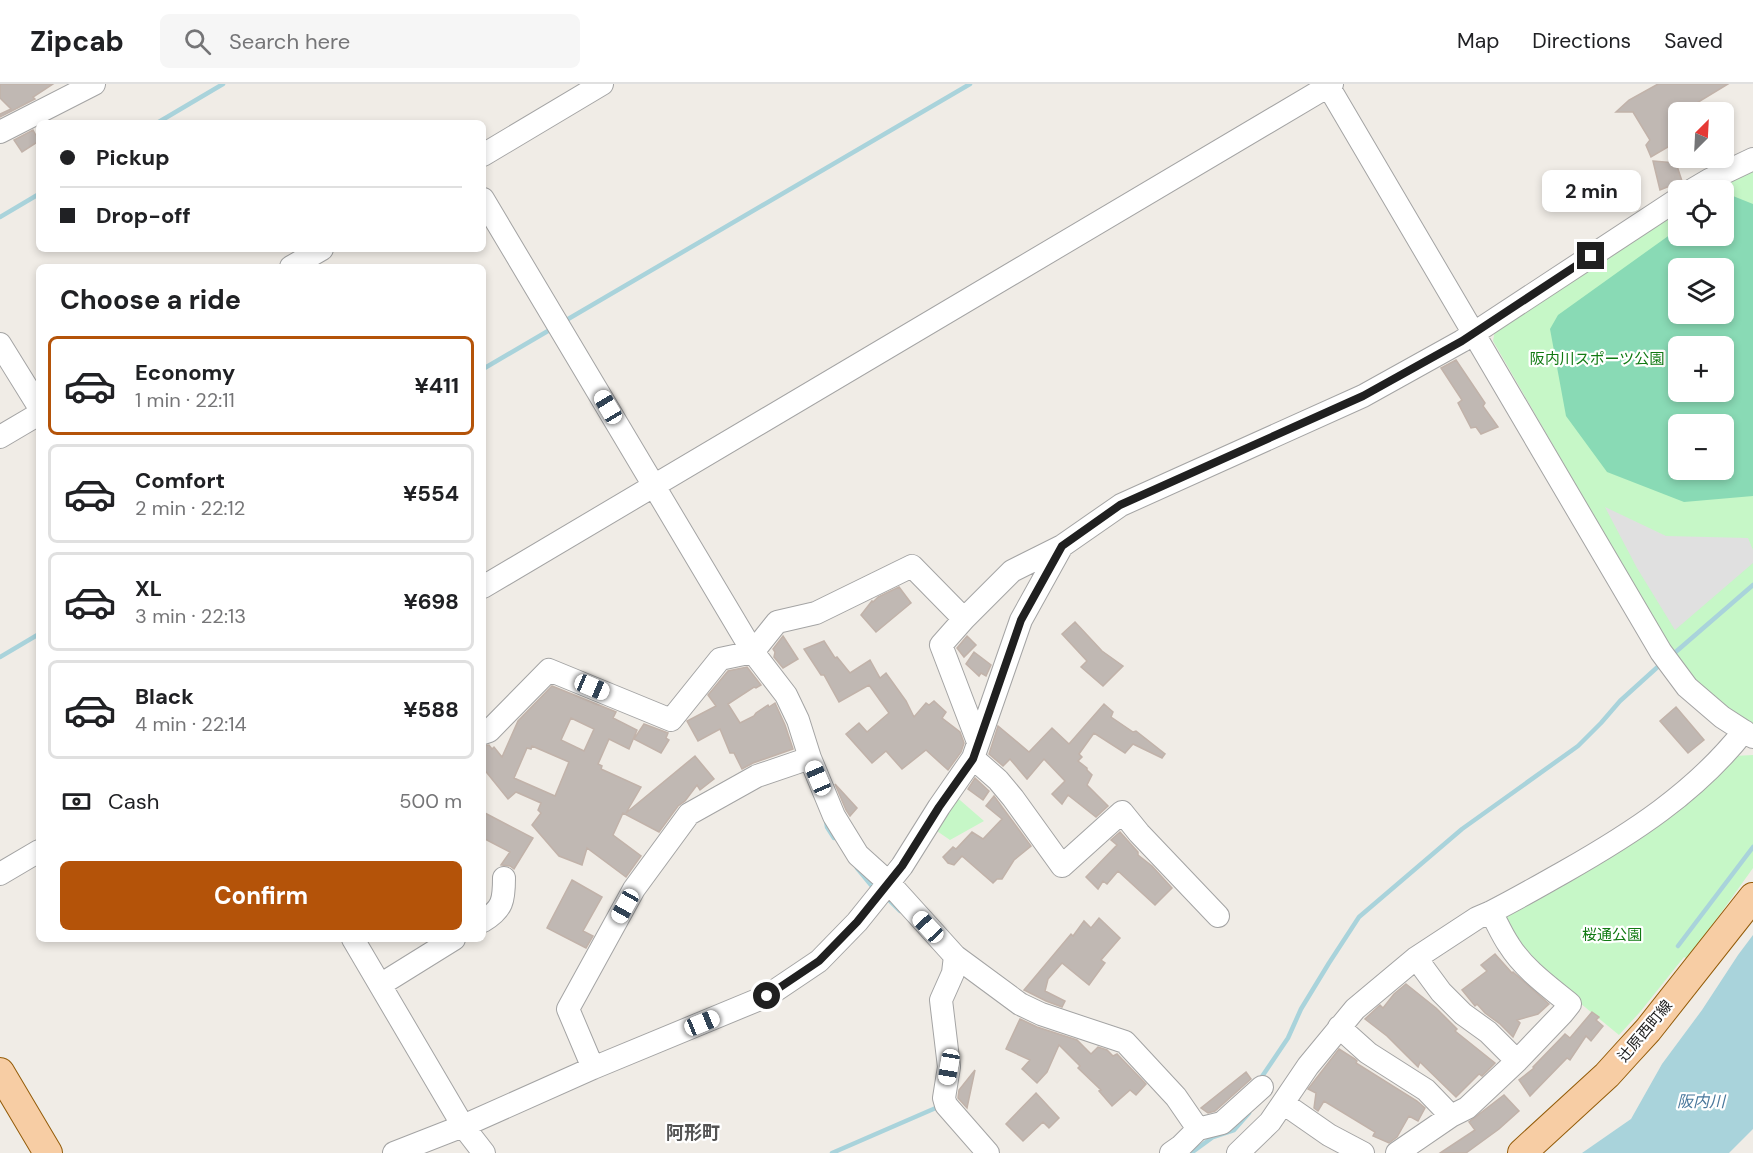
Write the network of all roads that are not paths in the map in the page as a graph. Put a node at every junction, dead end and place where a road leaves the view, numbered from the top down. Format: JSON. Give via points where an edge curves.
{"nodes":[{"id":1,"x":94,"y":84,"type":"edge"},
{"id":2,"x":602,"y":84,"type":"edge"},
{"id":3,"x":1329,"y":85,"type":"edge"},
{"id":4,"x":0,"y":132,"type":"edge"},
{"id":5,"x":486,"y":153,"type":"edge"},
{"id":6,"x":1753,"y":159,"type":"edge"},
{"id":7,"x":1709,"y":180,"type":"edge"},
{"id":8,"x":486,"y":204,"type":"edge"},
{"id":9,"x":1668,"y":206,"type":"edge"},
{"id":10,"x":317,"y":252,"type":"edge"},
{"id":11,"x":296,"y":264,"type":"edge"},
{"id":12,"x":1474,"y":332,"type":"junction"},
{"id":13,"x":0,"y":344,"type":"edge"},
{"id":14,"x":36,"y":402,"type":"edge"},
{"id":15,"x":36,"y":416,"type":"edge"},
{"id":16,"x":0,"y":437,"type":"edge"},
{"id":17,"x":653,"y":486,"type":"junction"},
{"id":18,"x":1062,"y":546,"type":"junction"},
{"id":19,"x":486,"y":586,"type":"edge"},
{"id":20,"x":964,"y":619,"type":"junction"},
{"id":21,"x":753,"y":652,"type":"junction"},
{"id":22,"x":486,"y":732,"type":"edge"},
{"id":23,"x":1749,"y":734,"type":"edge"},
{"id":24,"x":976,"y":750,"type":"junction"},
{"id":25,"x":810,"y":758,"type":"junction"},
{"id":26,"x":36,"y":853,"type":"edge"},
{"id":27,"x":0,"y":874,"type":"edge"},
{"id":28,"x":504,"y":878,"type":"dead end"},
{"id":29,"x":889,"y":883,"type":"junction"},
{"id":30,"x":1753,"y":897,"type":"edge"},
{"id":31,"x":1491,"y":912,"type":"junction"},
{"id":32,"x":1218,"y":916,"type":"dead end"},
{"id":33,"x":486,"y":919,"type":"edge"},
{"id":34,"x":355,"y":942,"type":"edge"},
{"id":35,"x":449,"y":942,"type":"edge"},
{"id":36,"x":955,"y":956,"type":"junction"},
{"id":37,"x":1416,"y":958,"type":"junction"},
{"id":38,"x":380,"y":985,"type":"junction"},
{"id":39,"x":1339,"y":1027,"type":"junction"},
{"id":40,"x":1517,"y":1061,"type":"junction"},
{"id":41,"x":593,"y":1068,"type":"junction"},
{"id":42,"x":0,"y":1072,"type":"edge"},
{"id":43,"x":1262,"y":1087,"type":"dead end"},
{"id":44,"x":1283,"y":1103,"type":"junction"},
{"id":45,"x":1451,"y":1116,"type":"junction"},
{"id":46,"x":463,"y":1126,"type":"junction"},
{"id":47,"x":1198,"y":1129,"type":"junction"},
{"id":48,"x":48,"y":1153,"type":"edge"},
{"id":49,"x":394,"y":1153,"type":"edge"},
{"id":50,"x":484,"y":1153,"type":"edge"},
{"id":51,"x":988,"y":1153,"type":"edge"},
{"id":52,"x":1171,"y":1153,"type":"edge"},
{"id":53,"x":1238,"y":1153,"type":"edge"},
{"id":54,"x":1363,"y":1153,"type":"edge"},
{"id":55,"x":1396,"y":1153,"type":"edge"},
{"id":56,"x":1522,"y":1153,"type":"edge"}],
"edges":[{"from":1,"to":4,"type":"street"},
{"from":2,"to":5,"type":"street"},
{"from":3,"to":12,"type":"street"},
{"from":3,"to":17,"type":"street"},
{"from":6,"to":7,"type":"street"},
{"from":8,"to":17,"type":"street"},
{"from":9,"to":12,"type":"street"},
{"from":10,"to":11,"type":"street"},
{"from":12,"to":18,"type":"street","via":[[1363,396],[1120,505]]},
{"from":12,"to":23,"type":"street","via":[[1665,658],[1704,703]]},
{"from":13,"to":14,"type":"street"},
{"from":15,"to":16,"type":"street"},
{"from":17,"to":19,"type":"street"},
{"from":17,"to":21,"type":"street"},
{"from":18,"to":20,"type":"street","via":[[1012,571]]},
{"from":18,"to":24,"type":"street","via":[[1021,620]]},
{"from":20,"to":21,"type":"street","via":[[912,566],[816,613],[777,621]]},
{"from":20,"to":24,"type":"street","via":[[941,645]]},
{"from":21,"to":22,"type":"street","via":[[720,659],[671,720],[549,670]]},
{"from":21,"to":25,"type":"street","via":[[786,695]]},
{"from":23,"to":31,"type":"street","via":[[1657,815],[1600,852]]},
{"from":24,"to":29,"type":"street"},
{"from":24,"to":32,"type":"street","via":[[1062,866],[1122,812]]},
{"from":25,"to":29,"type":"street","via":[[834,816],[858,855]]},
{"from":25,"to":41,"type":"street","via":[[757,776],[688,814],[634,889],[568,1009]]},
{"from":26,"to":27,"type":"street"},
{"from":28,"to":33,"type":"street","via":[[504,901]]},
{"from":29,"to":36,"type":"street"},
{"from":29,"to":41,"type":"street","via":[[819,961],[767,996]]},
{"from":30,"to":56,"type":"main road","name":"辻原西町線","via":[[1648,1030],[1607,1075]]},
{"from":31,"to":37,"type":"street"},
{"from":31,"to":40,"type":"street","via":[[1519,958],[1570,1004]]},
{"from":34,"to":38,"type":"street"},
{"from":35,"to":38,"type":"street"},
{"from":36,"to":47,"type":"street","via":[[1020,1004],[1125,1042],[1176,1097]]},
{"from":36,"to":51,"type":"street","via":[[953,973],[941,1000],[949,1067],[944,1098]]},
{"from":37,"to":39,"type":"street"},
{"from":37,"to":40,"type":"street","via":[[1440,992]]},
{"from":38,"to":46,"type":"street"},
{"from":39,"to":44,"type":"street"},
{"from":39,"to":45,"type":"street","via":[[1368,1053],[1426,1090]]},
{"from":40,"to":45,"type":"street","via":[[1467,1108]]},
{"from":41,"to":46,"type":"street"},
{"from":42,"to":48,"type":"main road"},
{"from":43,"to":47,"type":"street","via":[[1222,1123]]},
{"from":44,"to":53,"type":"street"},
{"from":44,"to":54,"type":"street"},
{"from":45,"to":55,"type":"street"},
{"from":46,"to":49,"type":"street"},
{"from":46,"to":50,"type":"street"},
{"from":47,"to":52,"type":"street"}]}
